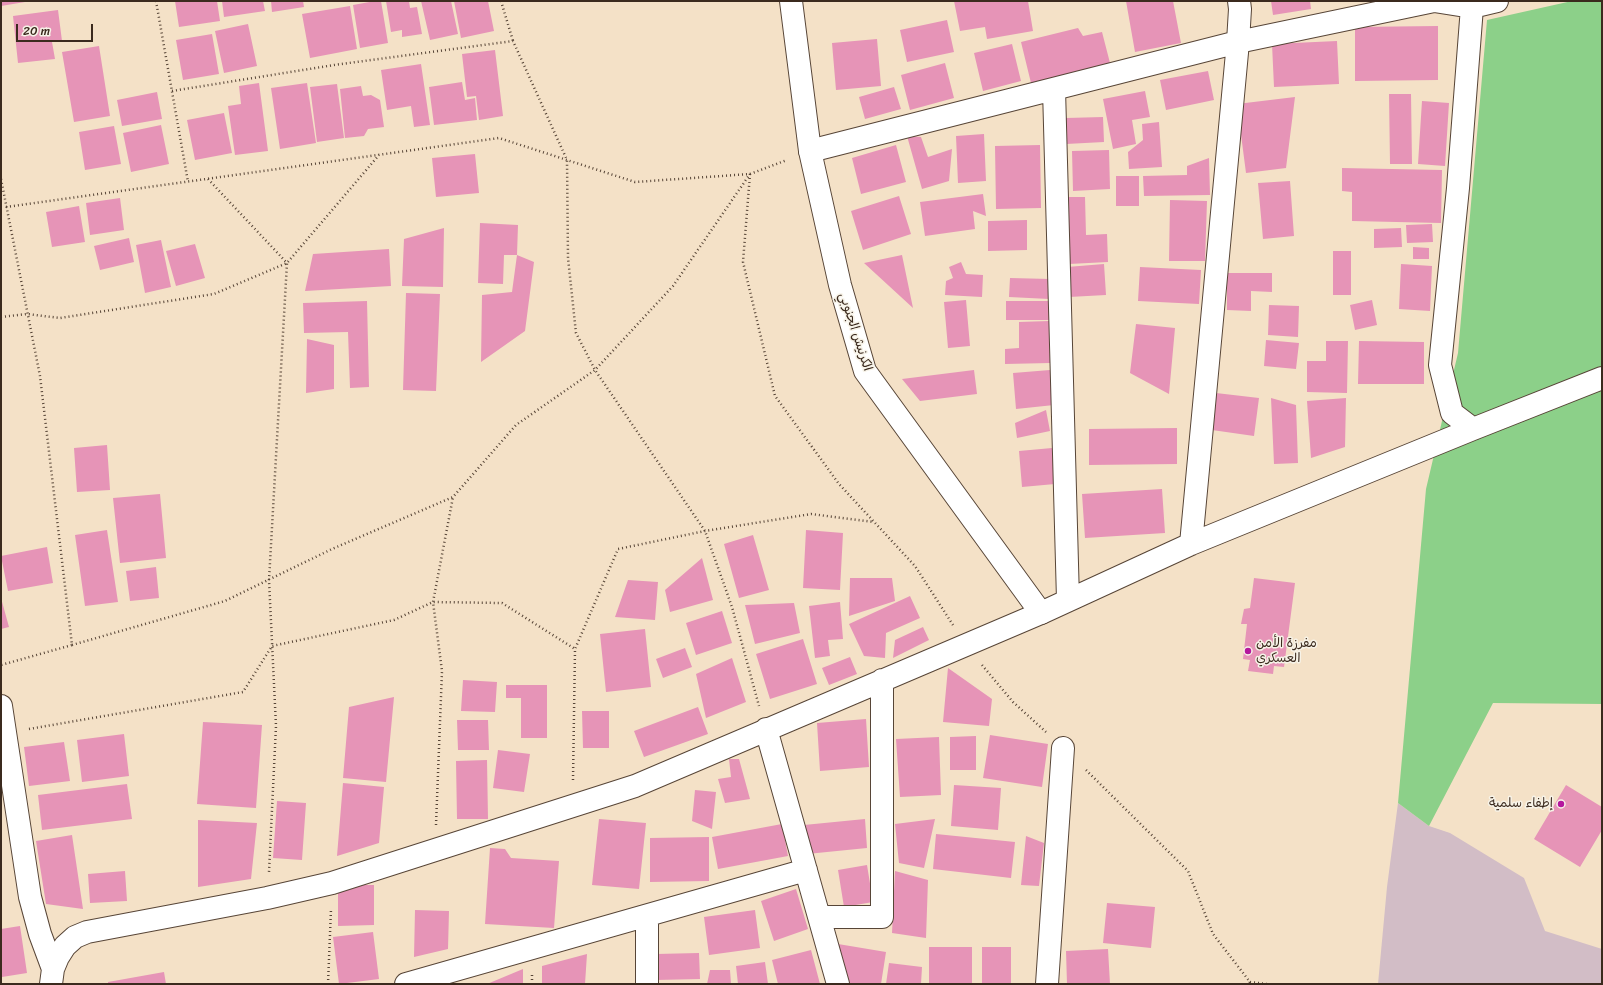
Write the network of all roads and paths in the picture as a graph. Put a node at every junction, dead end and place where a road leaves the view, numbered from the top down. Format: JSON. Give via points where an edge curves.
{"nodes":[{"id":1,"x":156,"y":1,"type":"edge"},
{"id":2,"x":501,"y":1,"type":"edge"},
{"id":3,"x":791,"y":1,"type":"edge"},
{"id":4,"x":1239,"y":1,"type":"edge"},
{"id":5,"x":1434,"y":1,"type":"edge"},
{"id":6,"x":1497,"y":1,"type":"edge"},
{"id":7,"x":1472,"y":7,"type":"junction"},
{"id":8,"x":513,"y":41,"type":"junction"},
{"id":9,"x":1238,"y":42,"type":"junction"},
{"id":10,"x":1054,"y":89,"type":"junction"},
{"id":11,"x":172,"y":91,"type":"junction"},
{"id":12,"x":810,"y":151,"type":"junction"},
{"id":13,"x":379,"y":155,"type":"junction"},
{"id":14,"x":567,"y":160,"type":"junction"},
{"id":15,"x":750,"y":174,"type":"junction"},
{"id":16,"x":1,"y":179,"type":"edge"},
{"id":17,"x":208,"y":179,"type":"junction"},
{"id":18,"x":188,"y":182,"type":"junction"},
{"id":19,"x":6,"y":207,"type":"junction"},
{"id":20,"x":287,"y":263,"type":"junction"},
{"id":21,"x":27,"y":314,"type":"junction"},
{"id":22,"x":1,"y":317,"type":"edge"},
{"id":23,"x":595,"y":370,"type":"junction"},
{"id":24,"x":1602,"y":378,"type":"edge"},
{"id":25,"x":1473,"y":429,"type":"junction"},
{"id":26,"x":452,"y":497,"type":"junction"},
{"id":27,"x":874,"y":522,"type":"junction"},
{"id":28,"x":705,"y":531,"type":"junction"},
{"id":29,"x":1191,"y":544,"type":"junction"},
{"id":30,"x":269,"y":580,"type":"junction"},
{"id":31,"x":1068,"y":600,"type":"junction"},
{"id":32,"x":433,"y":602,"type":"junction"},
{"id":33,"x":1041,"y":613,"type":"junction"},
{"id":34,"x":966,"y":644,"type":"junction"},
{"id":35,"x":72,"y":645,"type":"junction"},
{"id":36,"x":272,"y":646,"type":"junction"},
{"id":37,"x":575,"y":650,"type":"junction"},
{"id":38,"x":1,"y":665,"type":"edge"},
{"id":39,"x":882,"y":680,"type":"junction"},
{"id":40,"x":1,"y":706,"type":"edge"},
{"id":41,"x":766,"y":729,"type":"junction"},
{"id":42,"x":5,"y":733,"type":"junction"},
{"id":43,"x":1063,"y":748,"type":"junction"},
{"id":44,"x":572,"y":806,"type":"junction"},
{"id":45,"x":435,"y":850,"type":"junction"},
{"id":46,"x":806,"y":870,"type":"junction"},
{"id":47,"x":332,"y":883,"type":"junction"},
{"id":48,"x":267,"y":898,"type":"junction"},
{"id":49,"x":647,"y":916,"type":"junction"},
{"id":50,"x":820,"y":917,"type":"junction"},
{"id":51,"x":1,"y":919,"type":"edge"},
{"id":52,"x":5,"y":919,"type":"dead end"},
{"id":53,"x":52,"y":976,"type":"edge"},
{"id":54,"x":1249,"y":983,"type":"edge"},
{"id":55,"x":328,"y":984,"type":"edge"},
{"id":56,"x":406,"y":984,"type":"edge"},
{"id":57,"x":647,"y":984,"type":"edge"},
{"id":58,"x":838,"y":984,"type":"edge"},
{"id":59,"x":1047,"y":984,"type":"edge"},
{"id":60,"x":1267,"y":984,"type":"edge"}],
"edges":[{"from":1,"to":11,"type":"path"},
{"from":2,"to":8,"type":"path"},
{"from":3,"to":12,"type":"street","name":"الكرنيش الجنوبي"},
{"from":4,"to":9,"type":"street"},
{"from":5,"to":7,"type":"street"},
{"from":5,"to":9,"type":"street"},
{"from":6,"to":7,"type":"street"},
{"from":7,"to":25,"type":"street","via":[[1458,188],[1440,365],[1452,413]]},
{"from":8,"to":11,"type":"path","via":[[334,65]]},
{"from":8,"to":14,"type":"path"},
{"from":9,"to":10,"type":"street"},
{"from":9,"to":29,"type":"street"},
{"from":10,"to":12,"type":"street"},
{"from":10,"to":31,"type":"street"},
{"from":11,"to":18,"type":"path"},
{"from":12,"to":15,"type":"path"},
{"from":12,"to":33,"type":"street","name":"الكرنيش الجنوبي","via":[[840,285],[865,371]]},
{"from":13,"to":14,"type":"path","via":[[499,138]]},
{"from":13,"to":17,"type":"path"},
{"from":13,"to":20,"type":"path"},
{"from":14,"to":15,"type":"path","via":[[635,182]]},
{"from":14,"to":23,"type":"path","via":[[568,258],[576,333]]},
{"from":15,"to":23,"type":"path","via":[[673,286]]},
{"from":15,"to":27,"type":"path","via":[[743,262],[775,396],[839,484]]},
{"from":16,"to":19,"type":"path"},
{"from":17,"to":18,"type":"path"},
{"from":17,"to":20,"type":"path"},
{"from":18,"to":19,"type":"path"},
{"from":19,"to":21,"type":"path"},
{"from":20,"to":21,"type":"path","via":[[214,294],[60,318]]},
{"from":20,"to":30,"type":"path"},
{"from":21,"to":22,"type":"path"},
{"from":21,"to":35,"type":"path","via":[[40,376]]},
{"from":23,"to":26,"type":"path","via":[[516,425]]},
{"from":23,"to":28,"type":"path"},
{"from":24,"to":25,"type":"street"},
{"from":25,"to":29,"type":"street"},
{"from":26,"to":30,"type":"path","via":[[332,549]]},
{"from":26,"to":32,"type":"path"},
{"from":27,"to":28,"type":"path","via":[[811,514]]},
{"from":27,"to":34,"type":"path","via":[[915,566]]},
{"from":28,"to":37,"type":"path","via":[[618,549]]},
{"from":28,"to":41,"type":"path","via":[[732,607]]},
{"from":29,"to":31,"type":"street"},
{"from":30,"to":35,"type":"path","via":[[225,601]]},
{"from":30,"to":36,"type":"path"},
{"from":31,"to":33,"type":"street"},
{"from":32,"to":36,"type":"path","via":[[394,620]]},
{"from":32,"to":37,"type":"path","via":[[502,603]]},
{"from":32,"to":45,"type":"path","via":[[442,671]]},
{"from":33,"to":34,"type":"street"},
{"from":34,"to":39,"type":"street"},
{"from":34,"to":43,"type":"path","via":[[1013,702]]},
{"from":35,"to":38,"type":"path"},
{"from":36,"to":42,"type":"path","via":[[243,692]]},
{"from":36,"to":48,"type":"path","via":[[276,726]]},
{"from":37,"to":44,"type":"path"},
{"from":39,"to":41,"type":"street"},
{"from":39,"to":50,"type":"street","via":[[882,916]]},
{"from":40,"to":42,"type":"street"},
{"from":41,"to":44,"type":"street","via":[[635,786]]},
{"from":41,"to":46,"type":"street"},
{"from":42,"to":53,"type":"street","via":[[30,897]]},
{"from":43,"to":54,"type":"path","via":[[1188,871],[1213,934]]},
{"from":43,"to":59,"type":"street"},
{"from":44,"to":45,"type":"street"},
{"from":45,"to":47,"type":"street"},
{"from":46,"to":49,"type":"street"},
{"from":46,"to":50,"type":"street"},
{"from":47,"to":48,"type":"street"},
{"from":47,"to":55,"type":"path"},
{"from":48,"to":53,"type":"street","via":[[87,932],[65,946],[58,957]]},
{"from":49,"to":56,"type":"street"},
{"from":49,"to":57,"type":"street"},
{"from":50,"to":58,"type":"street"},
{"from":51,"to":52,"type":"path"},
{"from":54,"to":60,"type":"path"}]}
